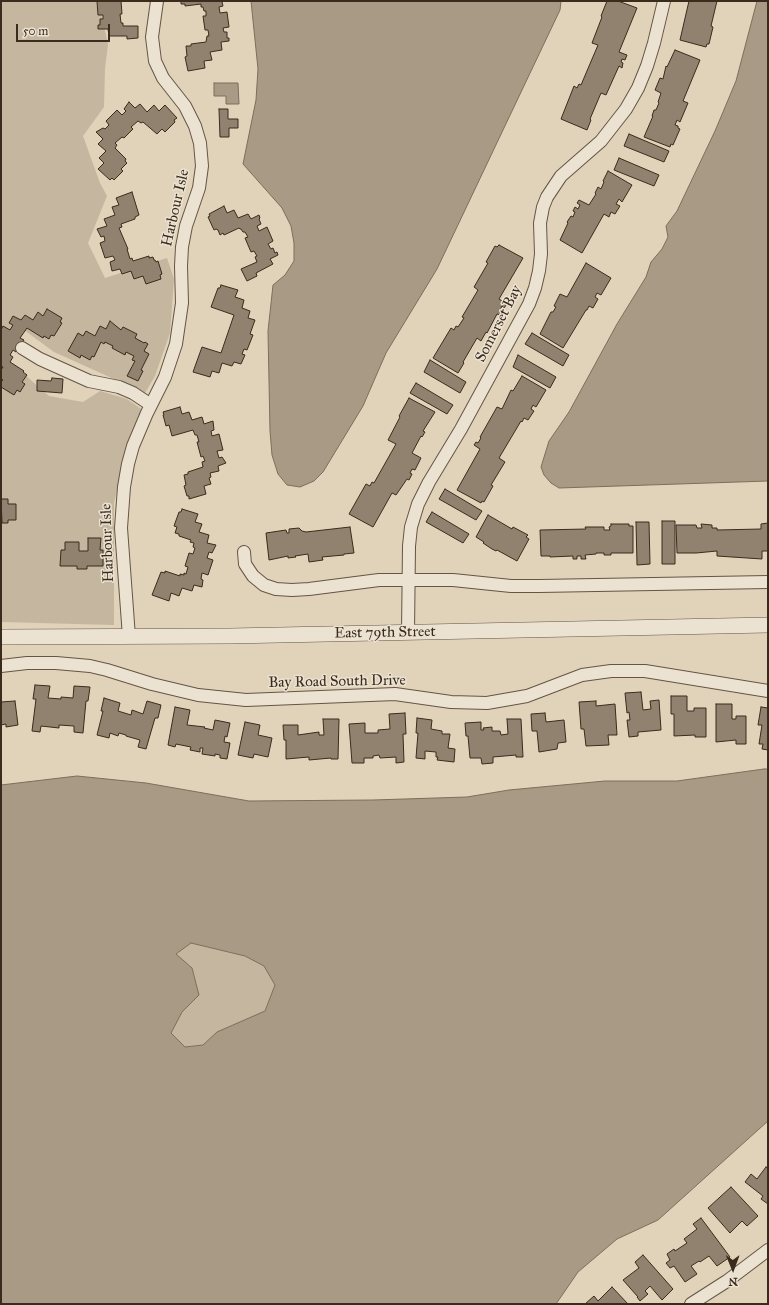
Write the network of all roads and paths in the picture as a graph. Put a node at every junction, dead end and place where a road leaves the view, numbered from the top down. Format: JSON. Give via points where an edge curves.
{"nodes":[{"id":1,"x":157,"y":1,"type":"edge"},
{"id":2,"x":664,"y":1,"type":"edge"},
{"id":3,"x":22,"y":348,"type":"dead end"},
{"id":4,"x":151,"y":405,"type":"junction"},
{"id":5,"x":244,"y":552,"type":"dead end"},
{"id":6,"x":408,"y":580,"type":"junction"},
{"id":7,"x":768,"y":582,"type":"edge"},
{"id":8,"x":768,"y":625,"type":"edge"},
{"id":9,"x":408,"y":633,"type":"junction"},
{"id":10,"x":1,"y":637,"type":"edge"},
{"id":11,"x":129,"y":637,"type":"junction"},
{"id":12,"x":1,"y":666,"type":"edge"},
{"id":13,"x":768,"y":691,"type":"edge"},
{"id":14,"x":768,"y":1250,"type":"edge"},
{"id":15,"x":691,"y":1304,"type":"edge"}],
"edges":[{"from":1,"to":4,"type":"street","name":"Harbour Isle","via":[[152,37],[155,61],[163,78],[193,121],[202,160],[198,188],[182,247],[179,332],[169,366]]},
{"from":2,"to":6,"type":"street","name":"Somerset Bay","via":[[647,66],[626,109],[601,141],[561,176],[547,197],[541,218],[541,260],[535,288],[529,304],[461,429],[420,498],[410,534]]},
{"from":3,"to":4,"type":"street","via":[[89,381],[119,387],[133,393]]},
{"from":4,"to":11,"type":"street","name":"Harbour Isle","via":[[130,458],[122,505],[121,528]]},
{"from":5,"to":6,"type":"street","via":[[245,564],[253,576],[264,585],[276,588],[309,589],[379,580]]},
{"from":6,"to":7,"type":"street","via":[[453,580],[511,586]]},
{"from":6,"to":9,"type":"street","name":"Somerset Bay"},
{"from":8,"to":9,"type":"street","name":"East 79th Street"},
{"from":9,"to":11,"type":"street","name":"East 79th Street"},
{"from":10,"to":11,"type":"street","name":"East 79th Street"},
{"from":12,"to":13,"type":"street","name":"Bay Road South Drive","via":[[56,662],[90,666],[198,695],[246,700],[395,694],[451,702],[487,703],[527,696],[582,676],[611,671],[645,671]]},
{"from":14,"to":15,"type":"street"}]}
